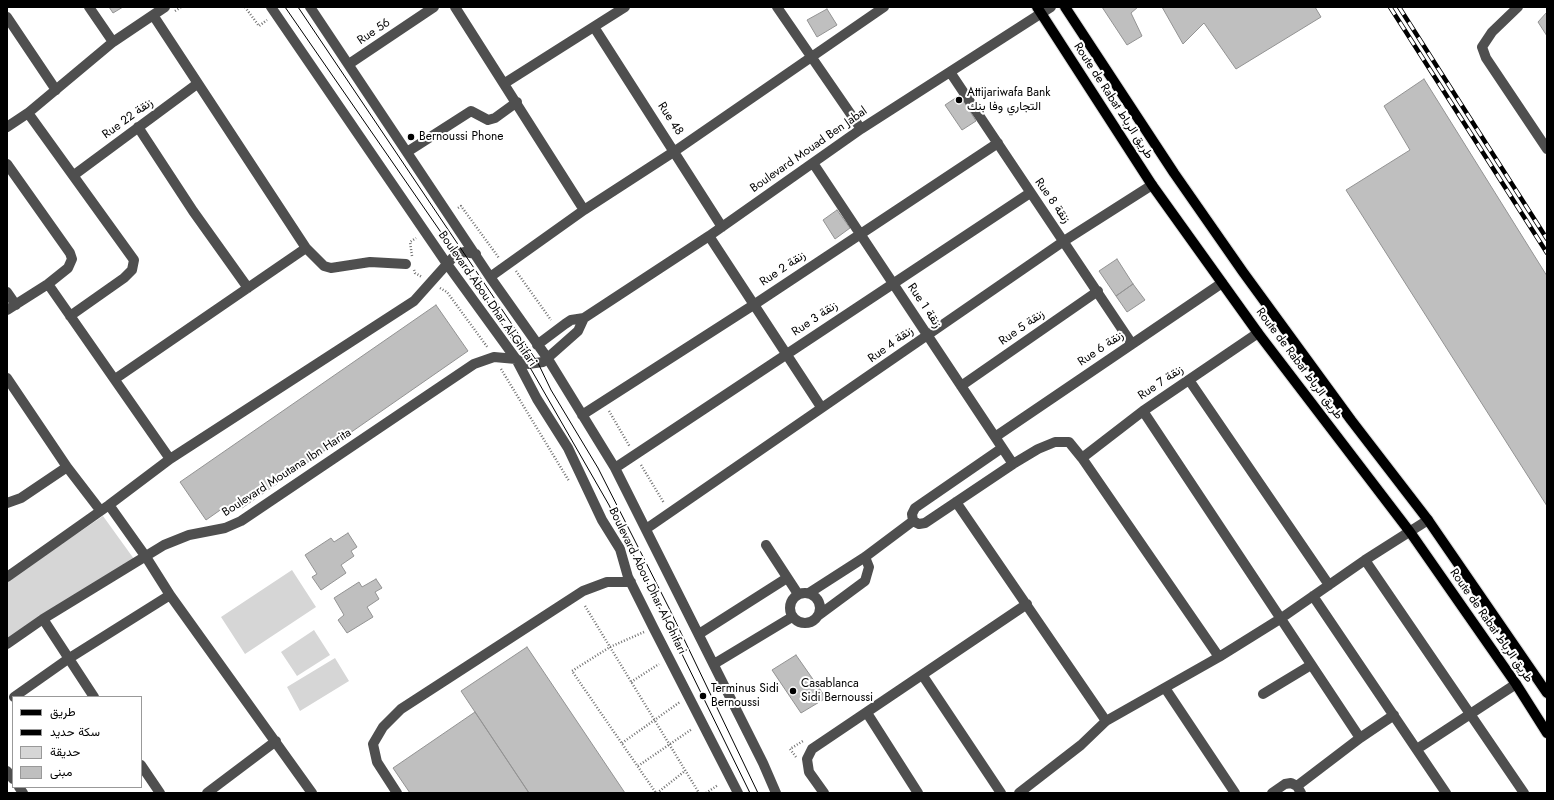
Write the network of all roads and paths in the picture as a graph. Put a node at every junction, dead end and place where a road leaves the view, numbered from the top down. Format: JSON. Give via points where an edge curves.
{"nodes":[{"id":1,"x":89,"y":7,"type":"edge"},
{"id":2,"x":165,"y":7,"type":"edge"},
{"id":3,"x":271,"y":7,"type":"edge"},
{"id":4,"x":310,"y":7,"type":"edge"},
{"id":5,"x":434,"y":7,"type":"edge"},
{"id":6,"x":455,"y":7,"type":"edge"},
{"id":7,"x":626,"y":7,"type":"edge"},
{"id":8,"x":777,"y":7,"type":"edge"},
{"id":9,"x":884,"y":7,"type":"edge"},
{"id":10,"x":1051,"y":7,"type":"edge"},
{"id":11,"x":1065,"y":7,"type":"edge"},
{"id":12,"x":1518,"y":7,"type":"edge"},
{"id":13,"x":1039,"y":10,"type":"edge"},
{"id":14,"x":154,"y":15,"type":"junction"},
{"id":15,"x":7,"y":17,"type":"edge"},
{"id":16,"x":594,"y":27,"type":"junction"},
{"id":17,"x":10,"y":29,"type":"edge"},
{"id":18,"x":113,"y":42,"type":"junction"},
{"id":19,"x":810,"y":58,"type":"junction"},
{"id":20,"x":349,"y":64,"type":"junction"},
{"id":21,"x":950,"y":72,"type":"junction"},
{"id":22,"x":197,"y":84,"type":"junction"},
{"id":23,"x":505,"y":84,"type":"junction"},
{"id":24,"x":56,"y":90,"type":"junction"},
{"id":25,"x":517,"y":102,"type":"junction"},
{"id":26,"x":28,"y":114,"type":"junction"},
{"id":27,"x":7,"y":127,"type":"edge"},
{"id":28,"x":138,"y":127,"type":"junction"},
{"id":29,"x":861,"y":129,"type":"junction"},
{"id":30,"x":998,"y":143,"type":"junction"},
{"id":31,"x":1547,"y":149,"type":"edge"},
{"id":32,"x":675,"y":151,"type":"junction"},
{"id":33,"x":407,"y":152,"type":"junction"},
{"id":34,"x":813,"y":163,"type":"junction"},
{"id":35,"x":7,"y":164,"type":"edge"},
{"id":36,"x":74,"y":175,"type":"junction"},
{"id":37,"x":1152,"y":185,"type":"junction"},
{"id":38,"x":1030,"y":193,"type":"junction"},
{"id":39,"x":584,"y":210,"type":"junction"},
{"id":40,"x":722,"y":227,"type":"junction"},
{"id":41,"x":860,"y":234,"type":"junction"},
{"id":42,"x":709,"y":236,"type":"junction"},
{"id":43,"x":1064,"y":241,"type":"junction"},
{"id":44,"x":306,"y":248,"type":"junction"},
{"id":45,"x":476,"y":254,"type":"junction"},
{"id":46,"x":406,"y":264,"type":"dead end"},
{"id":47,"x":446,"y":264,"type":"junction"},
{"id":48,"x":490,"y":277,"type":"junction"},
{"id":49,"x":1222,"y":283,"type":"junction"},
{"id":50,"x":48,"y":284,"type":"junction"},
{"id":51,"x":893,"y":284,"type":"junction"},
{"id":52,"x":248,"y":288,"type":"junction"},
{"id":53,"x":1098,"y":291,"type":"junction"},
{"id":54,"x":7,"y":292,"type":"edge"},
{"id":55,"x":755,"y":304,"type":"junction"},
{"id":56,"x":11,"y":307,"type":"edge"},
{"id":57,"x":70,"y":316,"type":"junction"},
{"id":58,"x":584,"y":318,"type":"junction"},
{"id":59,"x":1258,"y":333,"type":"junction"},
{"id":60,"x":927,"y":335,"type":"junction"},
{"id":61,"x":1132,"y":344,"type":"junction"},
{"id":62,"x":537,"y":345,"type":"junction"},
{"id":63,"x":786,"y":354,"type":"junction"},
{"id":64,"x":516,"y":359,"type":"junction"},
{"id":65,"x":548,"y":359,"type":"junction"},
{"id":66,"x":7,"y":378,"type":"edge"},
{"id":67,"x":115,"y":379,"type":"junction"},
{"id":68,"x":1189,"y":380,"type":"junction"},
{"id":69,"x":961,"y":386,"type":"junction"},
{"id":70,"x":821,"y":407,"type":"junction"},
{"id":71,"x":1143,"y":411,"type":"junction"},
{"id":72,"x":582,"y":414,"type":"junction"},
{"id":73,"x":995,"y":437,"type":"junction"},
{"id":74,"x":1002,"y":448,"type":"junction"},
{"id":75,"x":1082,"y":458,"type":"junction"},
{"id":76,"x":170,"y":459,"type":"junction"},
{"id":77,"x":1012,"y":464,"type":"junction"},
{"id":78,"x":67,"y":467,"type":"junction"},
{"id":79,"x":615,"y":468,"type":"junction"},
{"id":80,"x":7,"y":502,"type":"edge"},
{"id":81,"x":956,"y":502,"type":"junction"},
{"id":82,"x":110,"y":505,"type":"junction"},
{"id":83,"x":100,"y":510,"type":"junction"},
{"id":84,"x":1428,"y":520,"type":"junction"},
{"id":85,"x":913,"y":521,"type":"junction"},
{"id":86,"x":646,"y":529,"type":"junction"},
{"id":87,"x":1410,"y":532,"type":"junction"},
{"id":88,"x":766,"y":545,"type":"dead end"},
{"id":89,"x":865,"y":556,"type":"junction"},
{"id":90,"x":146,"y":557,"type":"junction"},
{"id":91,"x":1365,"y":560,"type":"junction"},
{"id":92,"x":7,"y":577,"type":"edge"},
{"id":93,"x":787,"y":578,"type":"junction"},
{"id":94,"x":631,"y":582,"type":"junction"},
{"id":95,"x":1329,"y":585,"type":"junction"},
{"id":96,"x":809,"y":593,"type":"junction"},
{"id":97,"x":798,"y":594,"type":"junction"},
{"id":98,"x":170,"y":595,"type":"junction"},
{"id":99,"x":1313,"y":596,"type":"junction"},
{"id":100,"x":1027,"y":604,"type":"junction"},
{"id":101,"x":585,"y":606,"type":"dead end"},
{"id":102,"x":819,"y":615,"type":"junction"},
{"id":103,"x":792,"y":617,"type":"junction"},
{"id":104,"x":43,"y":619,"type":"junction"},
{"id":105,"x":1280,"y":619,"type":"junction"},
{"id":106,"x":648,"y":629,"type":"dead end"},
{"id":107,"x":699,"y":634,"type":"junction"},
{"id":108,"x":7,"y":644,"type":"edge"},
{"id":109,"x":610,"y":647,"type":"junction"},
{"id":110,"x":1219,"y":657,"type":"junction"},
{"id":111,"x":68,"y":659,"type":"junction"},
{"id":112,"x":663,"y":661,"type":"dead end"},
{"id":113,"x":714,"y":664,"type":"junction"},
{"id":114,"x":1311,"y":665,"type":"junction"},
{"id":115,"x":923,"y":676,"type":"junction"},
{"id":116,"x":631,"y":682,"type":"junction"},
{"id":117,"x":1516,"y":684,"type":"junction"},
{"id":118,"x":1165,"y":688,"type":"junction"},
{"id":119,"x":1547,"y":693,"type":"edge"},
{"id":120,"x":1264,"y":694,"type":"dead end"},
{"id":121,"x":15,"y":696,"type":"edge"},
{"id":122,"x":93,"y":696,"type":"edge"},
{"id":123,"x":681,"y":702,"type":"dead end"},
{"id":124,"x":867,"y":713,"type":"junction"},
{"id":125,"x":1469,"y":713,"type":"junction"},
{"id":126,"x":1394,"y":715,"type":"junction"},
{"id":127,"x":654,"y":720,"type":"junction"},
{"id":128,"x":1106,"y":721,"type":"junction"},
{"id":129,"x":692,"y":729,"type":"dead end"},
{"id":130,"x":1547,"y":733,"type":"edge"},
{"id":131,"x":1360,"y":738,"type":"junction"},
{"id":132,"x":276,"y":741,"type":"junction"},
{"id":133,"x":622,"y":743,"type":"junction"},
{"id":134,"x":669,"y":745,"type":"junction"},
{"id":135,"x":1417,"y":749,"type":"junction"},
{"id":136,"x":142,"y":766,"type":"edge"},
{"id":137,"x":638,"y":766,"type":"junction"},
{"id":138,"x":685,"y":771,"type":"junction"},
{"id":139,"x":718,"y":785,"type":"dead end"},
{"id":140,"x":1032,"y":789,"type":"edge"},
{"id":141,"x":1299,"y":790,"type":"edge"},
{"id":142,"x":160,"y":793,"type":"edge"},
{"id":143,"x":207,"y":793,"type":"edge"},
{"id":144,"x":312,"y":793,"type":"edge"},
{"id":145,"x":397,"y":793,"type":"edge"},
{"id":146,"x":656,"y":793,"type":"edge"},
{"id":147,"x":699,"y":793,"type":"edge"},
{"id":148,"x":706,"y":793,"type":"edge"},
{"id":149,"x":738,"y":793,"type":"edge"},
{"id":150,"x":776,"y":793,"type":"edge"},
{"id":151,"x":824,"y":793,"type":"edge"},
{"id":152,"x":918,"y":793,"type":"edge"},
{"id":153,"x":1001,"y":793,"type":"edge"},
{"id":154,"x":1019,"y":793,"type":"edge"},
{"id":155,"x":1235,"y":793,"type":"edge"},
{"id":156,"x":1272,"y":793,"type":"edge"},
{"id":157,"x":1446,"y":793,"type":"edge"},
{"id":158,"x":1524,"y":793,"type":"edge"}],
"edges":[{"from":1,"to":18,"type":"street"},
{"from":2,"to":14,"type":"street"},
{"from":3,"to":47,"type":"street","name":"Boulevard Abou Dhar Al-Ghifari"},
{"from":4,"to":20,"type":"street","name":"Boulevard Abou Dhar Al-Ghifari"},
{"from":5,"to":20,"type":"street","name":"Rue 56"},
{"from":6,"to":23,"type":"street"},
{"from":7,"to":16,"type":"street"},
{"from":8,"to":19,"type":"street"},
{"from":9,"to":19,"type":"street"},
{"from":10,"to":13,"type":"street","name":"Boulevard Mouad Ben Jabal"},
{"from":11,"to":84,"type":"main road","name":"Route de Rabat طريق الرباط","via":[[1174,173],[1243,272]]},
{"from":12,"to":31,"type":"street","via":[[1492,32],[1482,47],[1486,58]]},
{"from":13,"to":21,"type":"street","name":"Boulevard Mouad Ben Jabal"},
{"from":13,"to":37,"type":"main road","name":"Route de Rabat طريق الرباط"},
{"from":14,"to":18,"type":"street"},
{"from":14,"to":22,"type":"street"},
{"from":15,"to":17,"type":"street"},
{"from":16,"to":23,"type":"street"},
{"from":16,"to":32,"type":"street","name":"Rue 48"},
{"from":17,"to":24,"type":"street"},
{"from":18,"to":24,"type":"street"},
{"from":19,"to":29,"type":"street"},
{"from":19,"to":32,"type":"street"},
{"from":20,"to":33,"type":"street","name":"Boulevard Abou Dhar Al-Ghifari"},
{"from":21,"to":29,"type":"street","name":"Boulevard Mouad Ben Jabal"},
{"from":21,"to":30,"type":"street","name":"Rue 8 زنقة"},
{"from":22,"to":28,"type":"street","name":"Rue 22 زنقة"},
{"from":22,"to":44,"type":"street"},
{"from":23,"to":25,"type":"street"},
{"from":24,"to":26,"type":"street"},
{"from":25,"to":33,"type":"street","via":[[488,120],[472,111]]},
{"from":25,"to":39,"type":"street"},
{"from":26,"to":27,"type":"street"},
{"from":26,"to":36,"type":"street"},
{"from":28,"to":36,"type":"street","name":"Rue 22 زنقة"},
{"from":28,"to":52,"type":"street"},
{"from":29,"to":34,"type":"street","name":"Boulevard Mouad Ben Jabal"},
{"from":30,"to":38,"type":"street","name":"Rue 8 زنقة"},
{"from":30,"to":41,"type":"street","name":"Rue 2 زنقة"},
{"from":32,"to":39,"type":"street"},
{"from":32,"to":40,"type":"street","name":"Rue 48"},
{"from":33,"to":45,"type":"street","name":"Boulevard Abou Dhar Al-Ghifari"},
{"from":34,"to":40,"type":"street","name":"Boulevard Mouad Ben Jabal"},
{"from":34,"to":41,"type":"street","name":"Rue 1 زنقة"},
{"from":35,"to":50,"type":"street","via":[[70,253],[71,264]]},
{"from":36,"to":57,"type":"street","via":[[134,260],[132,270],[124,278]]},
{"from":37,"to":43,"type":"street","name":"Rue 4 زنقة"},
{"from":37,"to":49,"type":"main road","name":"Route de Rabat طريق الرباط"},
{"from":38,"to":43,"type":"street","name":"Rue 8 زنقة"},
{"from":38,"to":51,"type":"street","name":"Rue 3 زنقة"},
{"from":39,"to":48,"type":"street"},
{"from":40,"to":42,"type":"street","name":"Boulevard Mouad Ben Jabal"},
{"from":41,"to":51,"type":"street","name":"Rue 1 زنقة"},
{"from":41,"to":55,"type":"street","name":"Rue 2 زنقة"},
{"from":42,"to":55,"type":"street"},
{"from":42,"to":58,"type":"street","name":"Boulevard Mouad Ben Jabal"},
{"from":43,"to":53,"type":"street","name":"Rue 8 زنقة"},
{"from":43,"to":60,"type":"street","name":"Rue 4 زنقة"},
{"from":44,"to":46,"type":"street","via":[[327,268],[370,262]]},
{"from":44,"to":52,"type":"street"},
{"from":45,"to":47,"type":"street","via":[[456,254]]},
{"from":45,"to":48,"type":"street","name":"Boulevard Abou Dhar Al-Ghifari"},
{"from":47,"to":64,"type":"street","name":"Boulevard Abou Dhar Al-Ghifari"},
{"from":47,"to":76,"type":"street","via":[[414,301]]},
{"from":48,"to":62,"type":"street","name":"Boulevard Abou Dhar Al-Ghifari"},
{"from":49,"to":59,"type":"main road","name":"Route de Rabat طريق الرباط"},
{"from":49,"to":61,"type":"street","name":"Rue 6 زنقة"},
{"from":50,"to":56,"type":"street"},
{"from":50,"to":57,"type":"street"},
{"from":51,"to":60,"type":"street","name":"Rue 1 زنقة"},
{"from":51,"to":63,"type":"street","name":"Rue 3 زنقة"},
{"from":52,"to":67,"type":"street"},
{"from":53,"to":61,"type":"street","name":"Rue 8 زنقة"},
{"from":53,"to":69,"type":"street","name":"Rue 5 زنقة"},
{"from":54,"to":56,"type":"street"},
{"from":55,"to":63,"type":"street"},
{"from":55,"to":72,"type":"street","name":"Rue 2 زنقة"},
{"from":57,"to":67,"type":"street"},
{"from":58,"to":62,"type":"street","name":"Boulevard Mouad Ben Jabal","via":[[571,320]]},
{"from":58,"to":65,"type":"street","name":"Boulevard Mouad Ben Jabal","via":[[578,331]]},
{"from":59,"to":68,"type":"street","name":"Rue 7 زنقة"},
{"from":59,"to":87,"type":"main road","name":"Route de Rabat طريق الرباط"},
{"from":60,"to":69,"type":"street","name":"Rue 1 زنقة"},
{"from":60,"to":70,"type":"street","name":"Rue 4 زنقة"},
{"from":61,"to":73,"type":"street","name":"Rue 6 زنقة"},
{"from":62,"to":65,"type":"street","name":"Boulevard Abou Dhar Al-Ghifari"},
{"from":63,"to":70,"type":"street"},
{"from":63,"to":79,"type":"street","name":"Rue 3 زنقة"},
{"from":64,"to":65,"type":"street","name":"Boulevard Moutana Ibn Harita","via":[[533,364]]},
{"from":64,"to":90,"type":"street","name":"Boulevard Moutana Ibn Harita","via":[[494,357],[474,364],[241,521],[225,528],[175,540]]},
{"from":64,"to":94,"type":"street","name":"Boulevard Abou Dhar Al-Ghifari","via":[[537,399],[568,448],[602,520],[620,549]]},
{"from":65,"to":72,"type":"street","name":"Boulevard Abou Dhar Al-Ghifari"},
{"from":66,"to":78,"type":"street"},
{"from":67,"to":76,"type":"street"},
{"from":68,"to":71,"type":"street","name":"Rue 7 زنقة"},
{"from":68,"to":95,"type":"street"},
{"from":69,"to":73,"type":"street","name":"Rue 1 زنقة"},
{"from":70,"to":86,"type":"street","name":"Rue 4 زنقة"},
{"from":71,"to":75,"type":"street","name":"Rue 7 زنقة"},
{"from":71,"to":105,"type":"street"},
{"from":72,"to":79,"type":"street","name":"Boulevard Abou Dhar Al-Ghifari"},
{"from":73,"to":74,"type":"street","name":"Rue 1 زنقة"},
{"from":74,"to":77,"type":"street","name":"Rue 1 زنقة"},
{"from":74,"to":85,"type":"street","via":[[915,508],[912,514]]},
{"from":75,"to":77,"type":"street","via":[[1069,442],[1055,442]]},
{"from":75,"to":110,"type":"street"},
{"from":76,"to":82,"type":"street"},
{"from":77,"to":81,"type":"street"},
{"from":78,"to":80,"type":"street","via":[[21,498]]},
{"from":78,"to":83,"type":"street"},
{"from":79,"to":86,"type":"street","name":"Boulevard Abou Dhar Al-Ghifari"},
{"from":81,"to":85,"type":"street","via":[[925,523]]},
{"from":81,"to":100,"type":"street"},
{"from":82,"to":83,"type":"street"},
{"from":82,"to":90,"type":"street"},
{"from":83,"to":92,"type":"street"},
{"from":84,"to":87,"type":"street"},
{"from":84,"to":119,"type":"main road","name":"Route de Rabat طريق الرباط","via":[[1480,592]]},
{"from":85,"to":89,"type":"street"},
{"from":86,"to":107,"type":"street","name":"Boulevard Abou Dhar Al-Ghifari"},
{"from":87,"to":91,"type":"street"},
{"from":87,"to":117,"type":"main road","name":"Route de Rabat طريق الرباط"},
{"from":88,"to":93,"type":"street"},
{"from":89,"to":96,"type":"street"},
{"from":89,"to":102,"type":"street","via":[[869,567],[865,581]]},
{"from":90,"to":98,"type":"street"},
{"from":90,"to":104,"type":"street","name":"Boulevard Moutana Ibn Harita"},
{"from":91,"to":95,"type":"street"},
{"from":91,"to":125,"type":"street"},
{"from":93,"to":97,"type":"street"},
{"from":93,"to":107,"type":"street"},
{"from":94,"to":145,"type":"street","via":[[607,582],[583,591],[401,709],[383,727],[373,744],[377,762]]},
{"from":94,"to":149,"type":"street","name":"Boulevard Abou Dhar Al-Ghifari"},
{"from":95,"to":99,"type":"street"},
{"from":96,"to":97,"type":"street"},
{"from":96,"to":102,"type":"street","via":[[818,600]]},
{"from":97,"to":103,"type":"street","via":[[791,602]]},
{"from":98,"to":111,"type":"street"},
{"from":98,"to":132,"type":"street"},
{"from":99,"to":105,"type":"street"},
{"from":99,"to":126,"type":"street"},
{"from":100,"to":115,"type":"street"},
{"from":100,"to":128,"type":"street"},
{"from":101,"to":109,"type":"path"},
{"from":102,"to":103,"type":"street","via":[[811,623],[806,624]]},
{"from":103,"to":113,"type":"street"},
{"from":104,"to":108,"type":"street","name":"Boulevard Moutana Ibn Harita"},
{"from":104,"to":111,"type":"street"},
{"from":105,"to":110,"type":"street"},
{"from":105,"to":114,"type":"street"},
{"from":106,"to":109,"type":"path"},
{"from":107,"to":113,"type":"street","name":"Boulevard Abou Dhar Al-Ghifari"},
{"from":109,"to":116,"type":"path"},
{"from":109,"to":133,"type":"path","via":[[572,671]]},
{"from":110,"to":118,"type":"street"},
{"from":111,"to":121,"type":"street"},
{"from":111,"to":122,"type":"street"},
{"from":112,"to":116,"type":"path"},
{"from":113,"to":150,"type":"street","name":"Boulevard Abou Dhar Al-Ghifari"},
{"from":114,"to":120,"type":"street"},
{"from":114,"to":131,"type":"street"},
{"from":115,"to":124,"type":"street"},
{"from":115,"to":153,"type":"street"},
{"from":116,"to":127,"type":"path"},
{"from":117,"to":125,"type":"street"},
{"from":117,"to":130,"type":"main road","name":"Route de Rabat طريق الرباط"},
{"from":118,"to":128,"type":"street"},
{"from":118,"to":155,"type":"street"},
{"from":123,"to":127,"type":"path"},
{"from":124,"to":151,"type":"street","via":[[812,749],[807,759],[809,772]]},
{"from":124,"to":152,"type":"street"},
{"from":125,"to":135,"type":"street"},
{"from":125,"to":158,"type":"street"},
{"from":126,"to":131,"type":"street"},
{"from":126,"to":135,"type":"street"},
{"from":127,"to":133,"type":"path"},
{"from":127,"to":134,"type":"path"},
{"from":128,"to":140,"type":"street"},
{"from":129,"to":134,"type":"path"},
{"from":131,"to":141,"type":"street"},
{"from":132,"to":143,"type":"street"},
{"from":132,"to":144,"type":"street"},
{"from":133,"to":137,"type":"path"},
{"from":134,"to":137,"type":"path"},
{"from":134,"to":138,"type":"path"},
{"from":135,"to":157,"type":"street"},
{"from":136,"to":142,"type":"street"},
{"from":137,"to":146,"type":"path"},
{"from":138,"to":146,"type":"path"},
{"from":138,"to":147,"type":"path"},
{"from":139,"to":148,"type":"path"},
{"from":140,"to":154,"type":"street"},
{"from":141,"to":156,"type":"street","via":[[1291,783]]}]}
